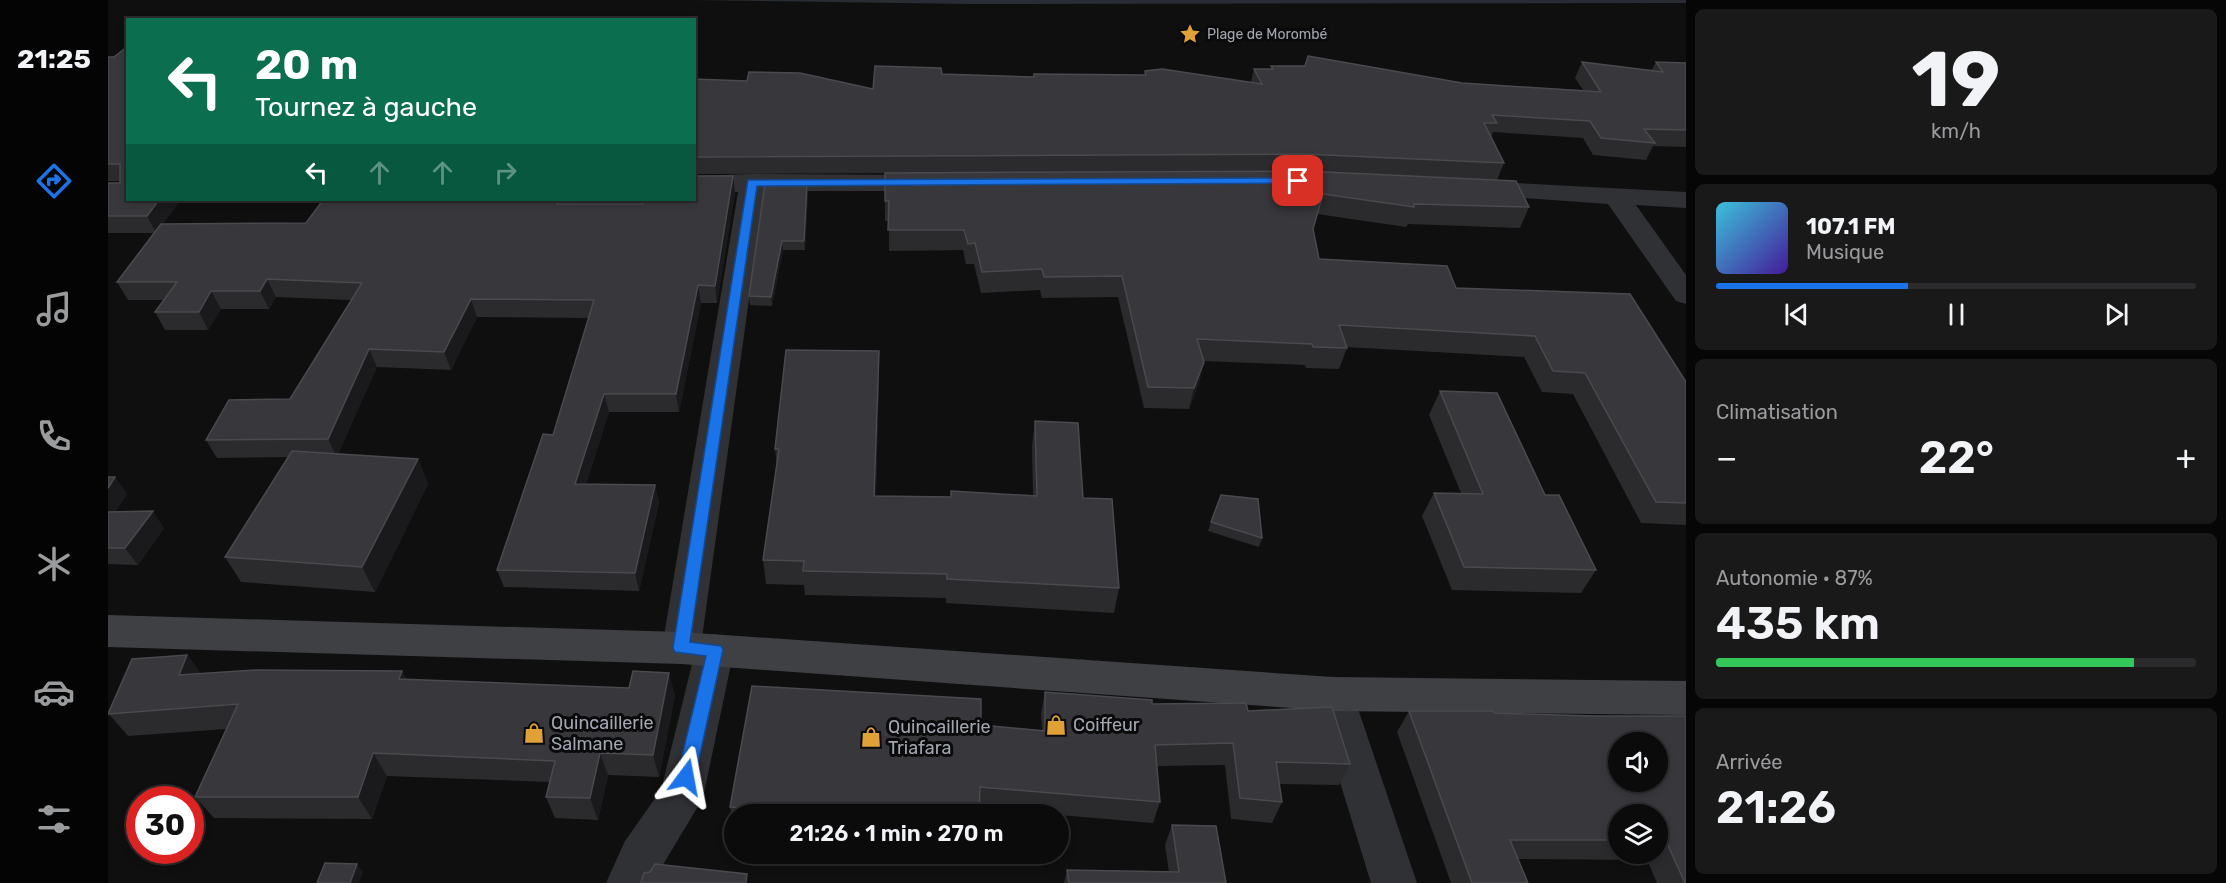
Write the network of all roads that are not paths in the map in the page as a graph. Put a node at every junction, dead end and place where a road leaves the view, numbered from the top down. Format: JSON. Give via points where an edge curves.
{"nodes":[{"id":1,"x":752,"y":182,"type":"junction"},
{"id":2,"x":954,"y":183,"type":"edge"},
{"id":3,"x":696,"y":184,"type":"edge"},
{"id":4,"x":1454,"y":188,"type":"edge"},
{"id":5,"x":1616,"y":196,"type":"junction"},
{"id":6,"x":1686,"y":200,"type":"edge"},
{"id":7,"x":1686,"y":295,"type":"edge"},
{"id":8,"x":108,"y":631,"type":"edge"},
{"id":9,"x":698,"y":649,"type":"junction"},
{"id":10,"x":1333,"y":694,"type":"junction"},
{"id":11,"x":1686,"y":698,"type":"edge"},
{"id":12,"x":629,"y":883,"type":"edge"},
{"id":13,"x":1394,"y":883,"type":"edge"}],
"edges":[{"from":1,"to":2,"type":"street"},
{"from":1,"to":3,"type":"street"},
{"from":1,"to":9,"type":"street"},
{"from":4,"to":5,"type":"street"},
{"from":5,"to":6,"type":"street"},
{"from":5,"to":7,"type":"street"},
{"from":8,"to":9,"type":"street"},
{"from":9,"to":10,"type":"street"},
{"from":9,"to":12,"type":"street","via":[[681,798],[641,856]]},
{"from":10,"to":11,"type":"street"},
{"from":10,"to":13,"type":"street"}]}
